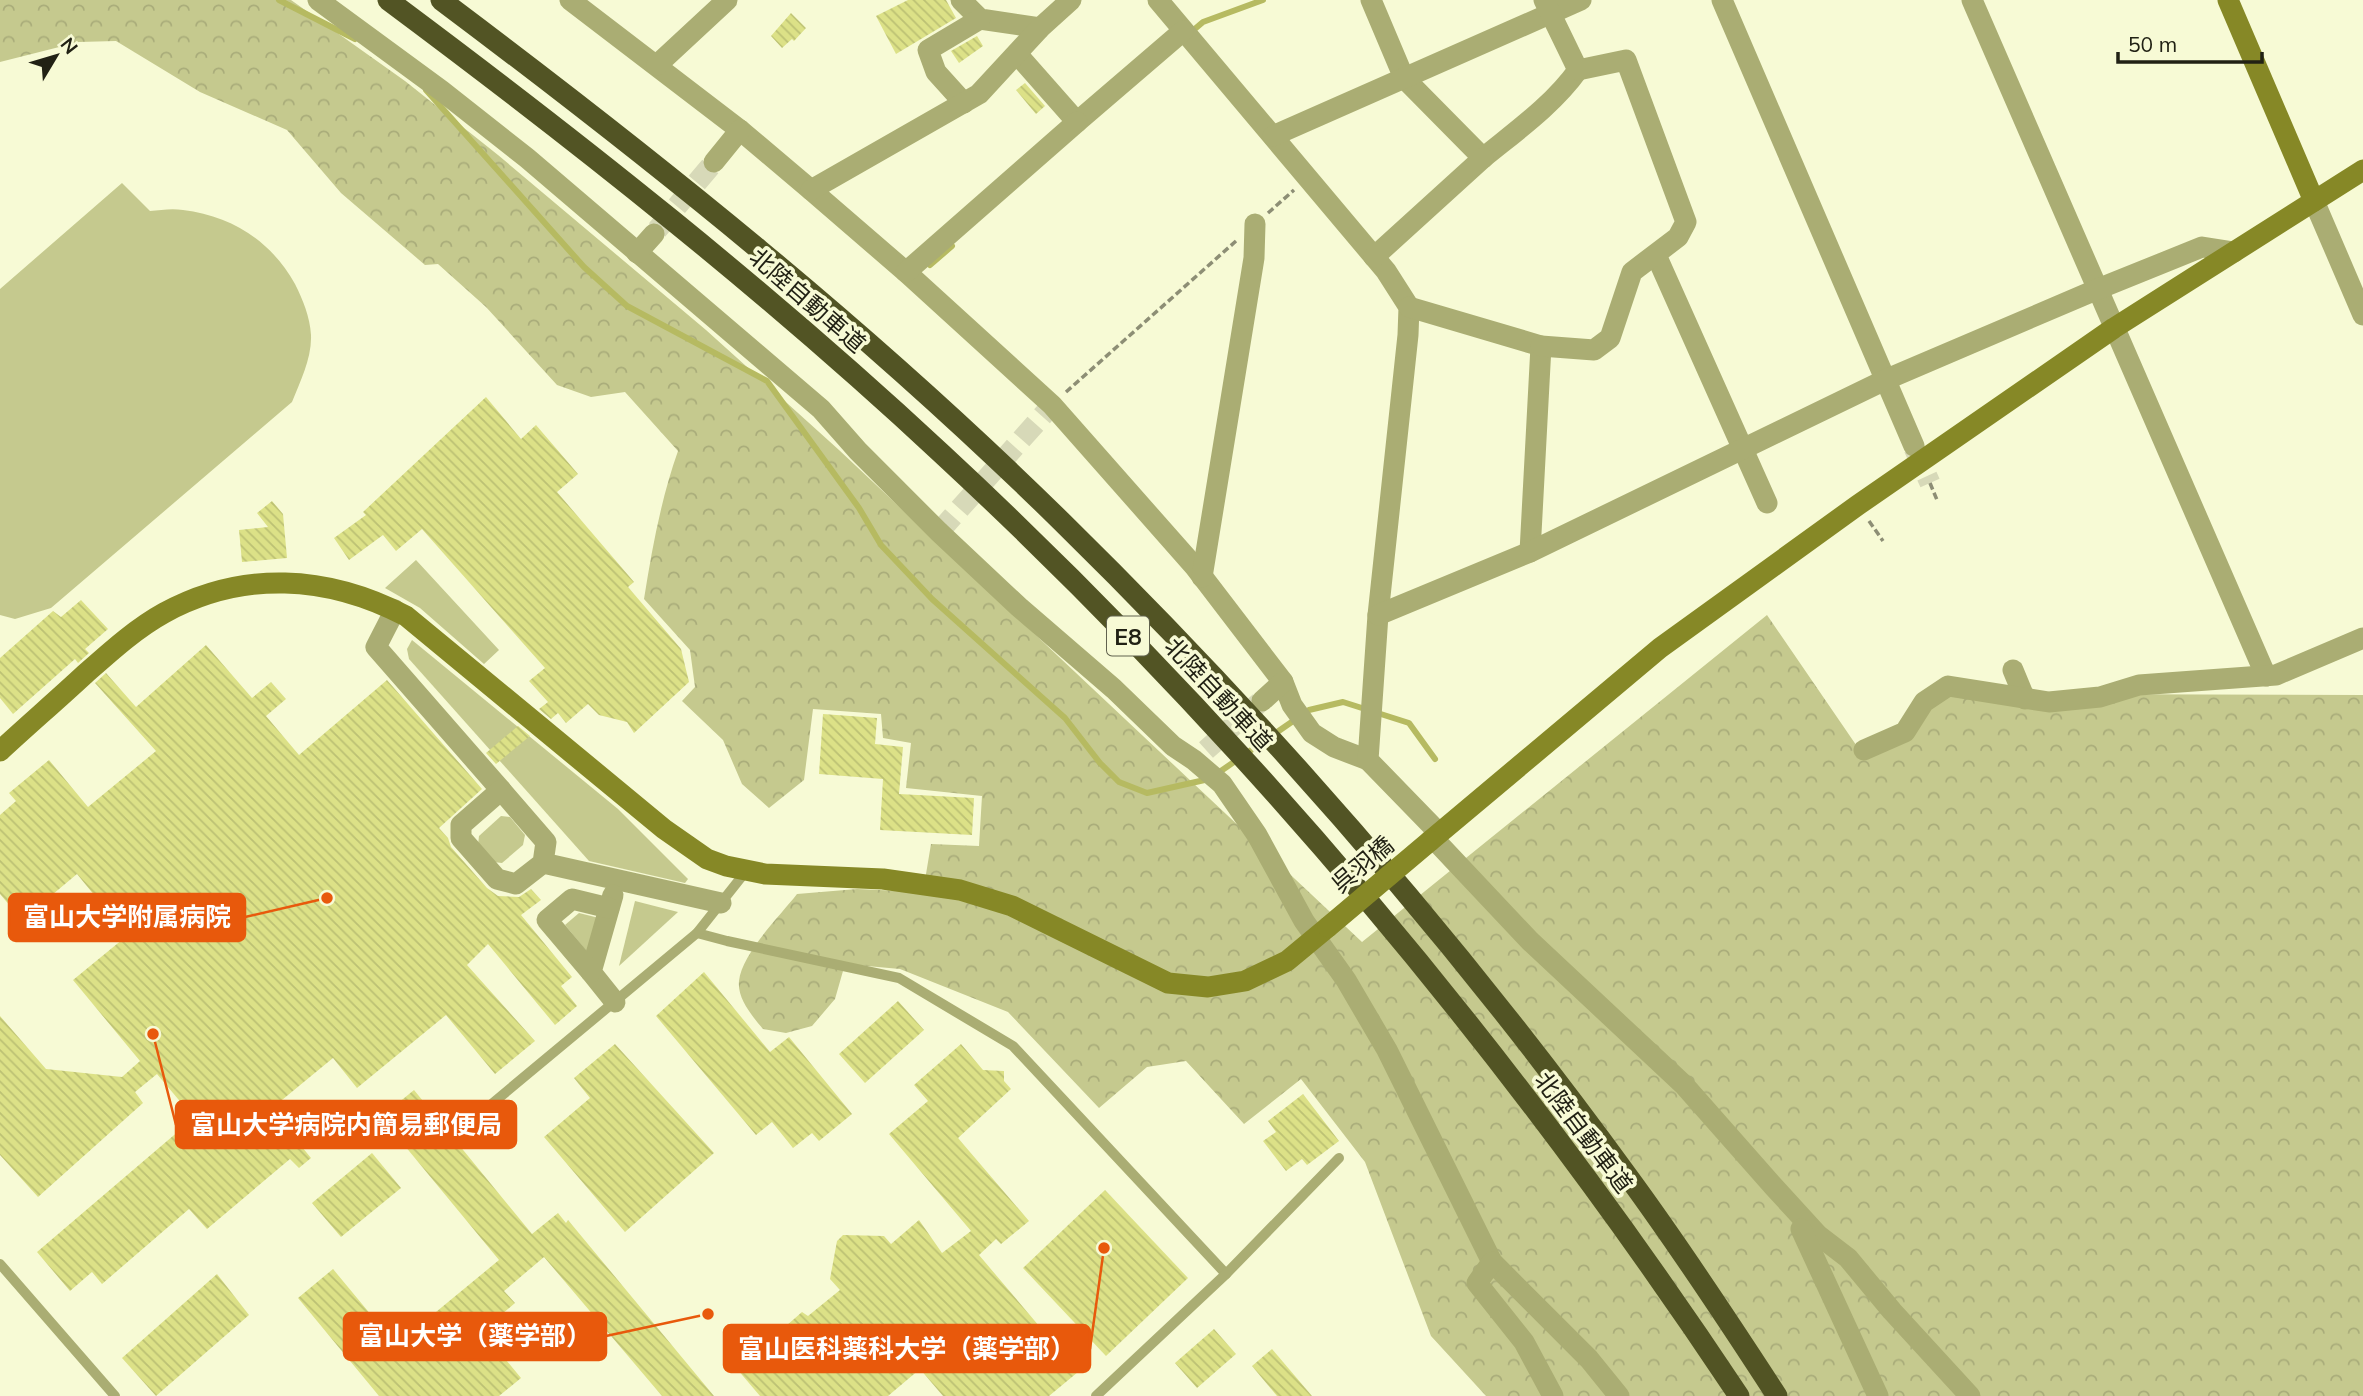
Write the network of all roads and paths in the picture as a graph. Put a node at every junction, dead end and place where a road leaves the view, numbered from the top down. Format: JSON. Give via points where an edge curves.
{"nodes":[{"id":1,"x":318,"y":0,"type":"edge"},
{"id":2,"x":388,"y":0,"type":"edge"},
{"id":3,"x":441,"y":0,"type":"edge"},
{"id":4,"x":570,"y":0,"type":"edge"},
{"id":5,"x":727,"y":0,"type":"edge"},
{"id":6,"x":961,"y":0,"type":"edge"},
{"id":7,"x":1071,"y":0,"type":"edge"},
{"id":8,"x":1157,"y":0,"type":"edge"},
{"id":9,"x":1371,"y":0,"type":"edge"},
{"id":10,"x":1581,"y":0,"type":"edge"},
{"id":11,"x":1722,"y":0,"type":"edge"},
{"id":12,"x":1972,"y":0,"type":"edge"},
{"id":13,"x":2228,"y":0,"type":"edge"},
{"id":14,"x":1547,"y":7,"type":"edge"},
{"id":15,"x":980,"y":19,"type":"junction"},
{"id":16,"x":1040,"y":28,"type":"junction"},
{"id":17,"x":1183,"y":32,"type":"junction"},
{"id":18,"x":1017,"y":54,"type":"junction"},
{"id":19,"x":657,"y":65,"type":"junction"},
{"id":20,"x":1578,"y":70,"type":"junction"},
{"id":21,"x":1404,"y":78,"type":"junction"},
{"id":22,"x":964,"y":103,"type":"junction"},
{"id":23,"x":1077,"y":122,"type":"junction"},
{"id":24,"x":740,"y":130,"type":"junction"},
{"id":25,"x":1273,"y":136,"type":"junction"},
{"id":26,"x":1483,"y":158,"type":"junction"},
{"id":27,"x":714,"y":162,"type":"tunnel mouth"},
{"id":28,"x":2363,"y":170,"type":"edge"},
{"id":29,"x":1307,"y":178,"type":"junction"},
{"id":30,"x":811,"y":190,"type":"junction"},
{"id":31,"x":2314,"y":201,"type":"junction"},
{"id":32,"x":1255,"y":224,"type":"junction"},
{"id":33,"x":654,"y":234,"type":"tunnel mouth"},
{"id":34,"x":2234,"y":252,"type":"junction"},
{"id":35,"x":637,"y":253,"type":"junction"},
{"id":36,"x":1656,"y":255,"type":"junction"},
{"id":37,"x":1374,"y":257,"type":"junction"},
{"id":38,"x":906,"y":272,"type":"junction"},
{"id":39,"x":2098,"y":289,"type":"junction"},
{"id":40,"x":1409,"y":307,"type":"junction"},
{"id":41,"x":2363,"y":315,"type":"edge"},
{"id":42,"x":2114,"y":328,"type":"junction"},
{"id":43,"x":1541,"y":346,"type":"junction"},
{"id":44,"x":1885,"y":380,"type":"junction"},
{"id":45,"x":1052,"y":405,"type":"junction"},
{"id":46,"x":1914,"y":446,"type":"tunnel mouth"},
{"id":47,"x":1744,"y":449,"type":"junction"},
{"id":48,"x":1930,"y":483,"type":"tunnel mouth"},
{"id":49,"x":1937,"y":500,"type":"dead end"},
{"id":50,"x":1767,"y":503,"type":"dead end"},
{"id":51,"x":1530,"y":552,"type":"junction"},
{"id":52,"x":1202,"y":578,"type":"junction"},
{"id":53,"x":395,"y":610,"type":"junction"},
{"id":54,"x":1378,"y":615,"type":"junction"},
{"id":55,"x":2363,"y":638,"type":"edge"},
{"id":56,"x":2013,"y":670,"type":"dead end"},
{"id":57,"x":2266,"y":676,"type":"junction"},
{"id":58,"x":1283,"y":682,"type":"junction"},
{"id":59,"x":2025,"y":699,"type":"junction"},
{"id":60,"x":1262,"y":701,"type":"tunnel mouth"},
{"id":61,"x":0,"y":750,"type":"edge"},
{"id":62,"x":1864,"y":750,"type":"dead end"},
{"id":63,"x":1368,"y":760,"type":"junction"},
{"id":64,"x":501,"y":790,"type":"junction"},
{"id":65,"x":1434,"y":837,"type":"junction"},
{"id":66,"x":543,"y":863,"type":"junction"},
{"id":67,"x":747,"y":870,"type":"junction"},
{"id":68,"x":618,"y":879,"type":"junction"},
{"id":69,"x":721,"y":902,"type":"junction"},
{"id":70,"x":609,"y":908,"type":"junction"},
{"id":71,"x":1322,"y":932,"type":"junction"},
{"id":72,"x":697,"y":933,"type":"junction"},
{"id":73,"x":591,"y":972,"type":"junction"},
{"id":74,"x":615,"y":1002,"type":"junction"},
{"id":75,"x":464,"y":1127,"type":"dead end"},
{"id":76,"x":1339,"y":1158,"type":"dead end"},
{"id":77,"x":1801,"y":1229,"type":"dead end"},
{"id":78,"x":1492,"y":1262,"type":"junction"},
{"id":79,"x":0,"y":1264,"type":"edge"},
{"id":80,"x":1226,"y":1274,"type":"junction"},
{"id":81,"x":115,"y":1396,"type":"edge"},
{"id":82,"x":1096,"y":1396,"type":"edge"},
{"id":83,"x":1553,"y":1396,"type":"edge"},
{"id":84,"x":1619,"y":1396,"type":"edge"},
{"id":85,"x":1739,"y":1396,"type":"edge"},
{"id":86,"x":1777,"y":1396,"type":"edge"},
{"id":87,"x":1878,"y":1396,"type":"edge"},
{"id":88,"x":1970,"y":1396,"type":"edge"}],
"edges":[{"from":1,"to":35,"type":"street","via":[[495,133]]},
{"from":2,"to":85,"type":"highway","name":"北陸自動車道","number":"E8","via":[[604,165],[828,351],[942,454],[1143,651],[1237,750],[1425,969],[1605,1203]]},
{"from":3,"to":86,"type":"highway","name":"北陸自動車道","number":"E8","via":[[619,135],[846,323],[1061,521],[1164,625],[1356,835],[1452,949],[1629,1178]]},
{"from":4,"to":19,"type":"street"},
{"from":5,"to":19,"type":"street"},
{"from":6,"to":15,"type":"street"},
{"from":7,"to":16,"type":"street"},
{"from":8,"to":17,"type":"street"},
{"from":9,"to":21,"type":"street"},
{"from":10,"to":14,"type":"street"},
{"from":11,"to":44,"type":"street"},
{"from":12,"to":39,"type":"street"},
{"from":13,"to":31,"type":"street"},
{"from":14,"to":20,"type":"street"},
{"from":14,"to":21,"type":"street"},
{"from":15,"to":16,"type":"street"},
{"from":15,"to":22,"type":"street","via":[[928,50],[936,72]]},
{"from":16,"to":18,"type":"street"},
{"from":17,"to":23,"type":"street"},
{"from":17,"to":25,"type":"street"},
{"from":18,"to":22,"type":"street","via":[[979,94]]},
{"from":18,"to":23,"type":"street"},
{"from":19,"to":24,"type":"street"},
{"from":20,"to":26,"type":"street","via":[[1537,114]]},
{"from":20,"to":36,"type":"street","via":[[1626,60],[1686,222],[1678,237]]},
{"from":21,"to":25,"type":"street"},
{"from":21,"to":26,"type":"street"},
{"from":22,"to":30,"type":"street"},
{"from":23,"to":38,"type":"street"},
{"from":24,"to":27,"type":"street"},
{"from":24,"to":30,"type":"street"},
{"from":25,"to":29,"type":"street"},
{"from":26,"to":37,"type":"street"},
{"from":28,"to":31,"type":"street","name":"呉羽橋"},
{"from":29,"to":32,"type":"path"},
{"from":29,"to":37,"type":"street"},
{"from":30,"to":38,"type":"street"},
{"from":31,"to":34,"type":"street","name":"呉羽橋"},
{"from":31,"to":41,"type":"street"},
{"from":32,"to":45,"type":"path"},
{"from":32,"to":52,"type":"street","via":[[1254,258]]},
{"from":33,"to":35,"type":"street"},
{"from":34,"to":39,"type":"street","via":[[2202,247]]},
{"from":34,"to":42,"type":"street","name":"呉羽橋"},
{"from":35,"to":71,"type":"street","via":[[821,409],[939,532],[1173,746],[1200,755],[1257,835],[1304,921]]},
{"from":36,"to":43,"type":"street","via":[[1632,272],[1610,338],[1594,350]]},
{"from":36,"to":47,"type":"street"},
{"from":37,"to":40,"type":"street"},
{"from":38,"to":45,"type":"street"},
{"from":39,"to":42,"type":"street"},
{"from":39,"to":44,"type":"street"},
{"from":40,"to":43,"type":"street"},
{"from":40,"to":54,"type":"street"},
{"from":42,"to":57,"type":"street"},
{"from":42,"to":65,"type":"street","name":"呉羽橋","via":[[1660,648]]},
{"from":43,"to":51,"type":"street"},
{"from":44,"to":46,"type":"street"},
{"from":44,"to":47,"type":"street"},
{"from":45,"to":52,"type":"street"},
{"from":47,"to":50,"type":"street"},
{"from":47,"to":51,"type":"street"},
{"from":48,"to":49,"type":"path"},
{"from":51,"to":54,"type":"street"},
{"from":52,"to":58,"type":"street"},
{"from":53,"to":61,"type":"street","name":"呉羽橋","via":[[330,587],[300,583],[253,582],[202,595],[163,613],[112,651]]},
{"from":53,"to":64,"type":"street","via":[[376,647]]},
{"from":53,"to":67,"type":"street","name":"呉羽橋","via":[[446,647],[664,829],[707,859]]},
{"from":54,"to":63,"type":"street"},
{"from":55,"to":57,"type":"street"},
{"from":56,"to":59,"type":"street"},
{"from":57,"to":59,"type":"street","via":[[2139,685],[2075,700]]},
{"from":58,"to":60,"type":"street"},
{"from":58,"to":63,"type":"street","via":[[1292,705],[1312,733]]},
{"from":59,"to":62,"type":"street","via":[[1948,686],[1924,702],[1905,732]]},
{"from":63,"to":65,"type":"street"},
{"from":64,"to":66,"type":"street","via":[[546,842]]},
{"from":64,"to":66,"type":"street","via":[[461,825],[461,838],[497,879],[516,884]]},
{"from":65,"to":71,"type":"street","name":"呉羽橋","bridge":true},
{"from":65,"to":88,"type":"street","via":[[1531,941],[1684,1085],[1818,1235],[1848,1258]]},
{"from":66,"to":68,"type":"street"},
{"from":67,"to":69,"type":"lane"},
{"from":67,"to":71,"type":"street","name":"呉羽橋","via":[[883,878],[960,890],[1012,906],[1168,983],[1208,987],[1245,981],[1287,961]]},
{"from":68,"to":69,"type":"street"},
{"from":68,"to":70,"type":"street"},
{"from":69,"to":72,"type":"lane"},
{"from":70,"to":73,"type":"street"},
{"from":70,"to":73,"type":"street","via":[[572,899],[547,920]]},
{"from":71,"to":78,"type":"street","via":[[1387,1049]]},
{"from":72,"to":74,"type":"lane"},
{"from":72,"to":80,"type":"lane","via":[[899,978],[1013,1046]]},
{"from":73,"to":74,"type":"street"},
{"from":74,"to":75,"type":"lane"},
{"from":76,"to":80,"type":"lane"},
{"from":77,"to":87,"type":"street"},
{"from":78,"to":83,"type":"street","via":[[1477,1283],[1524,1342]]},
{"from":78,"to":84,"type":"street","via":[[1589,1359]]},
{"from":79,"to":81,"type":"lane"},
{"from":80,"to":82,"type":"lane"}]}
